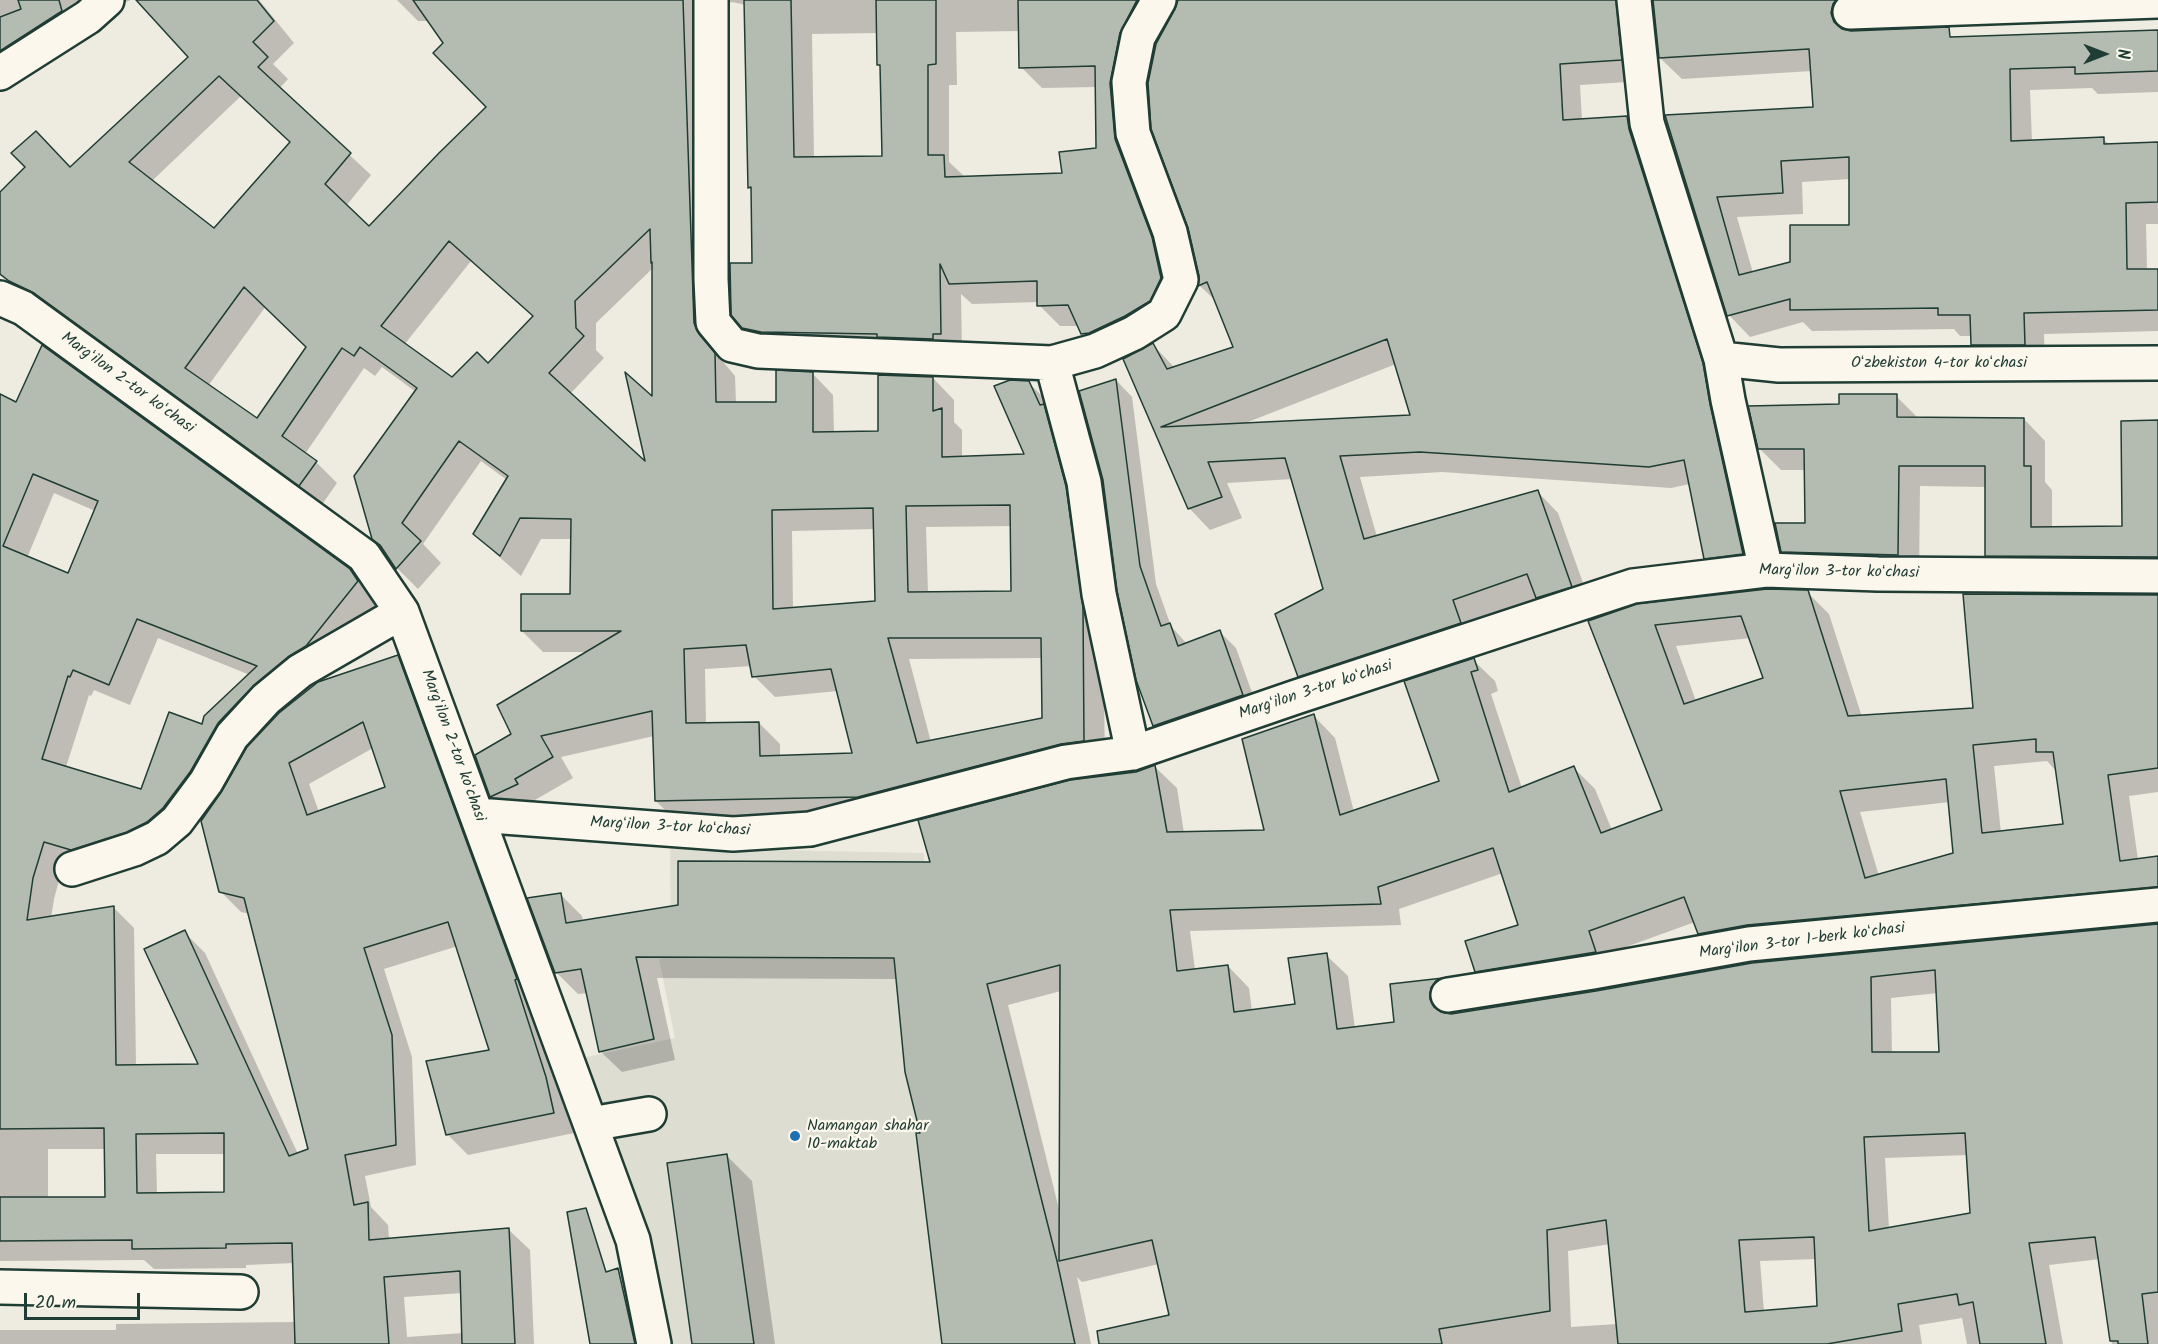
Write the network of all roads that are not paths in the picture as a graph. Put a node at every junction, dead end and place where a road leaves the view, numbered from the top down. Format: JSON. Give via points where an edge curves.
{"nodes":[{"id":1,"x":107,"y":0,"type":"edge"},
{"id":2,"x":711,"y":0,"type":"edge"},
{"id":3,"x":1159,"y":0,"type":"edge"},
{"id":4,"x":1635,"y":0,"type":"edge"},
{"id":5,"x":2158,"y":1,"type":"edge"},
{"id":6,"x":1850,"y":12,"type":"dead end"},
{"id":7,"x":0,"y":73,"type":"edge"},
{"id":8,"x":12,"y":303,"type":"edge"},
{"id":9,"x":1721,"y":359,"type":"junction"},
{"id":10,"x":1052,"y":363,"type":"junction"},
{"id":11,"x":2158,"y":363,"type":"edge"},
{"id":12,"x":1766,"y":570,"type":"junction"},
{"id":13,"x":2158,"y":576,"type":"edge"},
{"id":14,"x":402,"y":612,"type":"junction"},
{"id":15,"x":1133,"y":753,"type":"junction"},
{"id":16,"x":477,"y":815,"type":"junction"},
{"id":17,"x":72,"y":869,"type":"dead end"},
{"id":18,"x":2158,"y":905,"type":"edge"},
{"id":19,"x":1448,"y":995,"type":"dead end"},
{"id":20,"x":650,"y":1114,"type":"dead end"},
{"id":21,"x":591,"y":1124,"type":"junction"},
{"id":22,"x":0,"y":1287,"type":"edge"},
{"id":23,"x":241,"y":1292,"type":"dead end"},
{"id":24,"x":654,"y":1344,"type":"edge"}],
"edges":[{"from":1,"to":7,"type":"street","via":[[88,17]]},
{"from":2,"to":10,"type":"street","via":[[713,322],[732,345],[758,351]]},
{"from":3,"to":10,"type":"street","via":[[1138,37],[1129,82],[1133,133],[1170,232],[1181,280],[1164,314],[1095,351]]},
{"from":4,"to":9,"type":"street","via":[[1647,123]]},
{"from":5,"to":6,"type":"street"},
{"from":8,"to":14,"type":"street","name":"Margʻilon 2-tor koʻchasi","via":[[364,556]]},
{"from":9,"to":11,"type":"street","name":"Oʻzbekiston 4-tor koʻchasi","via":[[1779,364]]},
{"from":9,"to":12,"type":"street"},
{"from":10,"to":15,"type":"street","via":[[1084,482],[1099,594]]},
{"from":12,"to":13,"type":"street","name":"Margʻilon 3-tor koʻchasi"},
{"from":12,"to":15,"type":"street","name":"Margʻilon 3-tor koʻchasi","via":[[1633,586]]},
{"from":14,"to":16,"type":"street","name":"Margʻilon 2-tor koʻchasi"},
{"from":14,"to":17,"type":"street","via":[[300,671],[266,699],[232,736],[206,783],[177,821],[157,838]]},
{"from":15,"to":16,"type":"street","name":"Margʻilon 3-tor koʻchasi","via":[[1066,762],[810,829],[733,834]]},
{"from":16,"to":21,"type":"street","name":"Margʻilon 2-tor koʻchasi"},
{"from":18,"to":19,"type":"street","name":"Margʻilon 3-tor 1-berk koʻchasi","via":[[1749,944]]},
{"from":20,"to":21,"type":"street"},
{"from":21,"to":24,"type":"street","name":"Margʻilon 2-tor koʻchasi","via":[[633,1240]]},
{"from":22,"to":23,"type":"street"}]}
